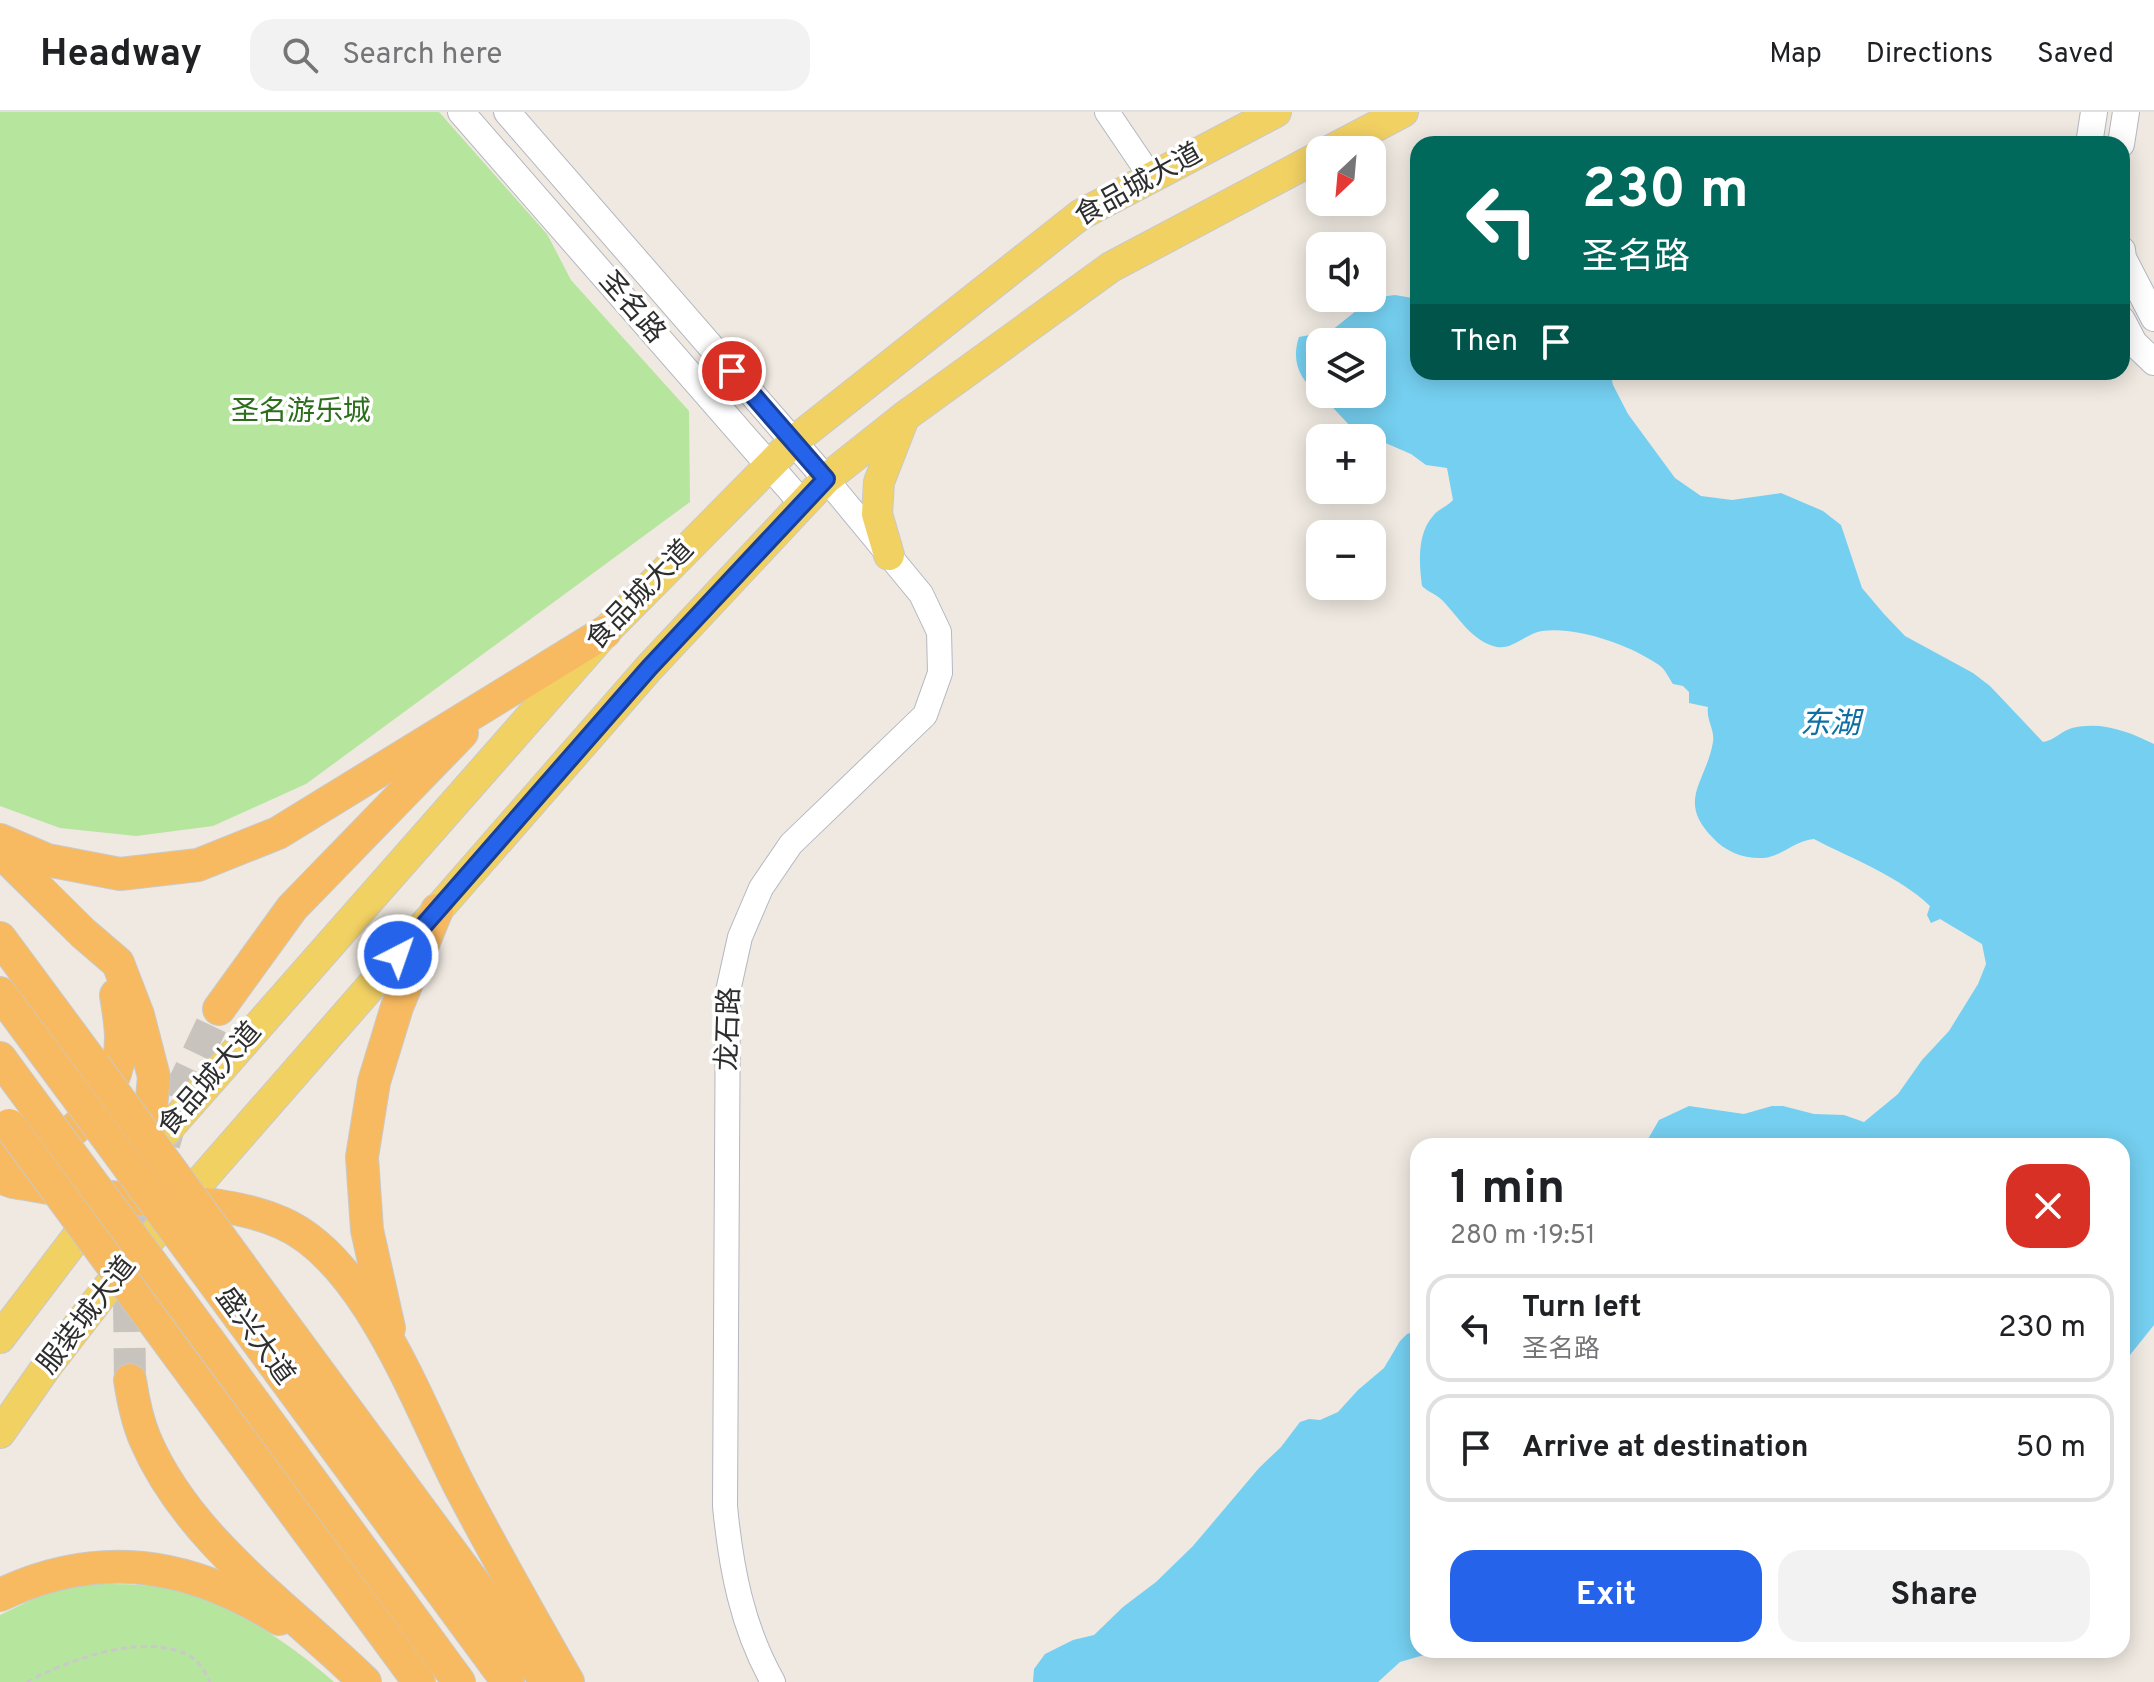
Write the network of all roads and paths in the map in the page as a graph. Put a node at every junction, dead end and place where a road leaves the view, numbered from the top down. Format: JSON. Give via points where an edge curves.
{"nodes":[{"id":1,"x":507,"y":112,"type":"edge"},
{"id":2,"x":1107,"y":112,"type":"edge"},
{"id":3,"x":1276,"y":112,"type":"edge"},
{"id":4,"x":1403,"y":112,"type":"edge"},
{"id":5,"x":2094,"y":112,"type":"edge"},
{"id":6,"x":2126,"y":112,"type":"edge"},
{"id":7,"x":473,"y":116,"type":"edge"},
{"id":8,"x":1358,"y":136,"type":"edge"},
{"id":9,"x":2090,"y":136,"type":"edge"},
{"id":10,"x":2122,"y":136,"type":"edge"},
{"id":11,"x":1306,"y":163,"type":"edge"},
{"id":12,"x":1151,"y":177,"type":"junction"},
{"id":13,"x":2130,"y":272,"type":"edge"},
{"id":14,"x":2154,"y":318,"type":"edge"},
{"id":15,"x":2130,"y":335,"type":"edge"},
{"id":16,"x":2154,"y":362,"type":"edge"},
{"id":17,"x":904,"y":417,"type":"junction"},
{"id":18,"x":794,"y":441,"type":"junction"},
{"id":19,"x":768,"y":465,"type":"junction"},
{"id":20,"x":826,"y":479,"type":"junction"},
{"id":21,"x":802,"y":503,"type":"junction"},
{"id":22,"x":889,"y":555,"type":"junction"},
{"id":23,"x":605,"y":632,"type":"junction"},
{"id":24,"x":498,"y":696,"type":"junction"},
{"id":25,"x":0,"y":840,"type":"edge"},
{"id":26,"x":0,"y":851,"type":"edge"},
{"id":27,"x":437,"y":910,"type":"junction"},
{"id":28,"x":83,"y":933,"type":"junction"},
{"id":29,"x":0,"y":938,"type":"edge"},
{"id":30,"x":0,"y":993,"type":"edge"},
{"id":31,"x":219,"y":1009,"type":"tunnel mouth"},
{"id":32,"x":0,"y":1058,"type":"edge"},
{"id":33,"x":3,"y":1130,"type":"edge"},
{"id":34,"x":148,"y":1151,"type":"junction"},
{"id":35,"x":0,"y":1177,"type":"edge"},
{"id":36,"x":121,"y":1198,"type":"junction"},
{"id":37,"x":182,"y":1202,"type":"junction"},
{"id":38,"x":108,"y":1287,"type":"junction"},
{"id":39,"x":253,"y":1309,"type":"junction"},
{"id":40,"x":0,"y":1338,"type":"edge"},
{"id":41,"x":395,"y":1354,"type":"junction"},
{"id":42,"x":130,"y":1380,"type":"tunnel mouth"},
{"id":43,"x":0,"y":1433,"type":"edge"},
{"id":44,"x":0,"y":1595,"type":"edge"},
{"id":45,"x":356,"y":1674,"type":"edge"},
{"id":46,"x":27,"y":1682,"type":"edge"},
{"id":47,"x":210,"y":1682,"type":"edge"},
{"id":48,"x":419,"y":1682,"type":"edge"},
{"id":49,"x":459,"y":1682,"type":"edge"},
{"id":50,"x":508,"y":1682,"type":"edge"},
{"id":51,"x":547,"y":1682,"type":"edge"},
{"id":52,"x":568,"y":1682,"type":"edge"},
{"id":53,"x":773,"y":1682,"type":"edge"}],
"edges":[{"from":1,"to":18,"type":"main road","name":"圣名路"},
{"from":2,"to":12,"type":"street"},
{"from":3,"to":12,"type":"main road","name":"食品城大道"},
{"from":4,"to":8,"type":"main road"},
{"from":5,"to":9,"type":"main road"},
{"from":6,"to":10,"type":"main road"},
{"from":7,"to":19,"type":"main road","name":"圣名路"},
{"from":11,"to":17,"type":"main road","name":"食品城大道","via":[[1111,267]]},
{"from":12,"to":18,"type":"main road","name":"食品城大道","via":[[1080,215]]},
{"from":13,"to":14,"type":"main road"},
{"from":15,"to":16,"type":"main road"},
{"from":17,"to":20,"type":"main road","name":"食品城大道"},
{"from":17,"to":22,"type":"main road","via":[[879,482],[877,514]]},
{"from":18,"to":19,"type":"main road","name":"食品城大道"},
{"from":18,"to":20,"type":"main road","name":"圣名路"},
{"from":19,"to":21,"type":"main road","name":"圣名路"},
{"from":19,"to":23,"type":"main road","name":"食品城大道"},
{"from":20,"to":21,"type":"main road","name":"食品城大道"},
{"from":20,"to":22,"type":"street","name":"龙石路"},
{"from":21,"to":27,"type":"main road","name":"食品城大道"},
{"from":22,"to":53,"type":"street","name":"龙石路","via":[[921,594],[939,632],[940,673],[925,715],[791,844],[761,888],[740,937],[728,991],[725,1506],[741,1607]]},
{"from":23,"to":24,"type":"highway"},
{"from":23,"to":34,"type":"main road","name":"食品城大道"},
{"from":24,"to":25,"type":"highway","via":[[278,833],[198,865],[120,874],[47,860]]},
{"from":24,"to":31,"type":"highway","via":[[292,908]]},
{"from":26,"to":28,"type":"highway"},
{"from":27,"to":37,"type":"main road","name":"食品城大道"},
{"from":27,"to":41,"type":"highway","via":[[397,1007],[374,1082],[362,1157],[367,1230]]},
{"from":28,"to":33,"type":"highway","via":[[114,980],[121,1040],[113,1080],[92,1115],[60,1140],[22,1153]]},
{"from":28,"to":34,"type":"highway","via":[[118,963],[138,1015],[154,1077]]},
{"from":29,"to":39,"type":"highway","bridge":true,"via":[[94,1065]]},
{"from":30,"to":39,"type":"highway","name":"盛兴大道","bridge":true,"via":[[69,1086]]},
{"from":32,"to":49,"type":"highway","name":"盛兴大道","bridge":true},
{"from":33,"to":48,"type":"highway","bridge":true,"via":[[181,1359]]},
{"from":34,"to":36,"type":"highway"},
{"from":35,"to":36,"type":"highway"},
{"from":36,"to":37,"type":"highway"},
{"from":36,"to":38,"type":"highway"},
{"from":36,"to":40,"type":"main road","name":"服装城大道","via":[[68,1246]]},
{"from":37,"to":38,"type":"main road","name":"服装城大道"},
{"from":37,"to":41,"type":"highway","via":[[239,1207],[285,1224],[322,1249],[353,1284]]},
{"from":38,"to":43,"type":"main road","name":"服装城大道"},
{"from":39,"to":50,"type":"highway","name":"盛兴大道"},
{"from":39,"to":51,"type":"highway"},
{"from":41,"to":52,"type":"highway","via":[[495,1553]]},
{"from":42,"to":45,"type":"highway","via":[[145,1439],[165,1479],[195,1519]]},
{"from":44,"to":45,"type":"highway","via":[[62,1573],[109,1565],[151,1567],[194,1577],[238,1596]]},
{"from":46,"to":47,"type":"path","via":[[83,1658],[161,1647],[188,1654]]}]}
